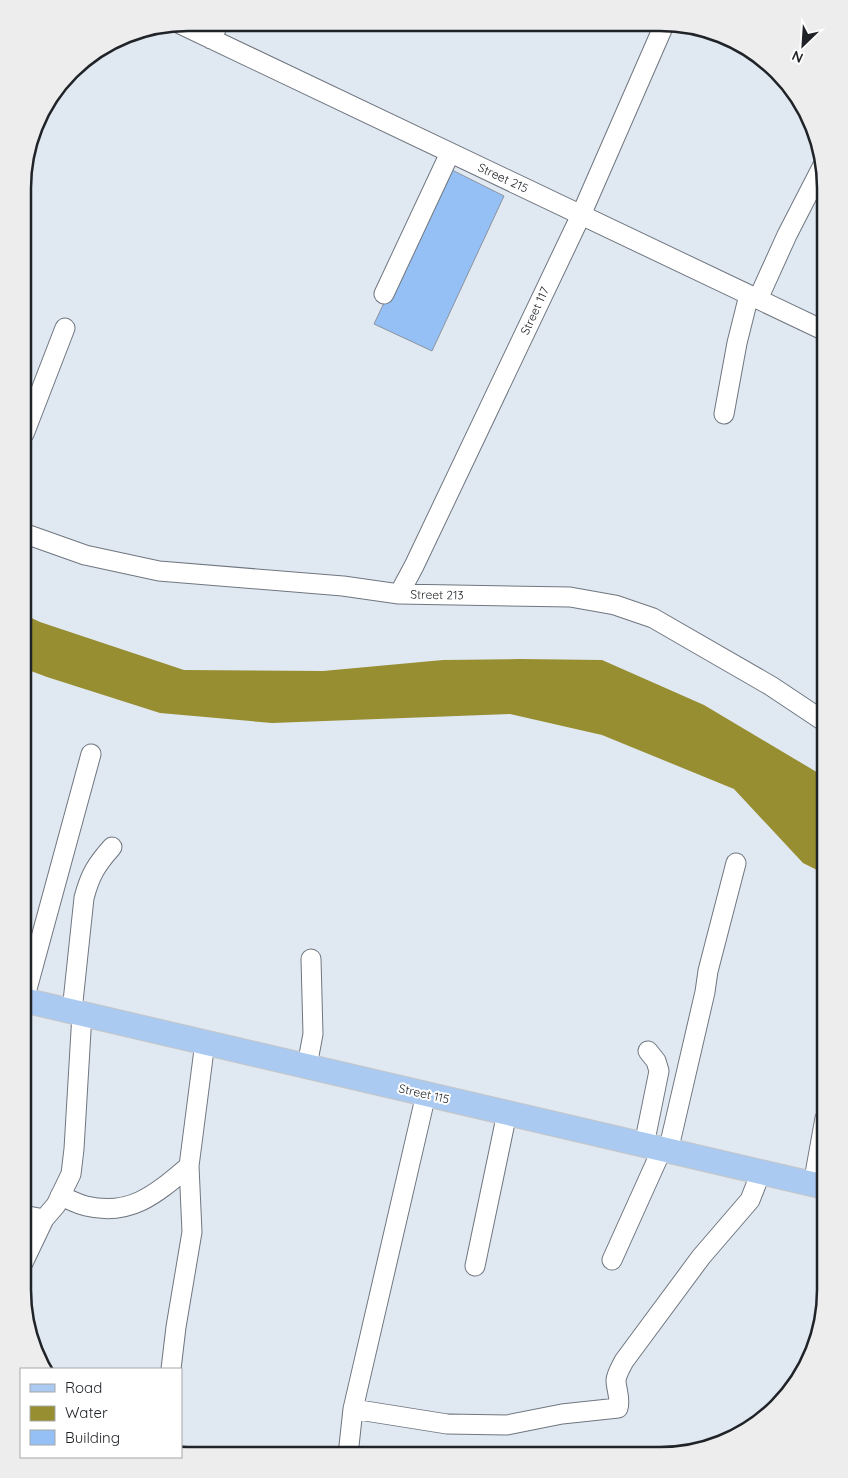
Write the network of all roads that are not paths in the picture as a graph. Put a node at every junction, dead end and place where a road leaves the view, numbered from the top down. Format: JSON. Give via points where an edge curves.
{"nodes":[{"id":1,"x":215,"y":31,"type":"edge"},
{"id":2,"x":662,"y":31,"type":"edge"},
{"id":3,"x":450,"y":153,"type":"junction"},
{"id":4,"x":816,"y":179,"type":"edge"},
{"id":5,"x":581,"y":215,"type":"junction"},
{"id":6,"x":384,"y":294,"type":"dead end"},
{"id":7,"x":754,"y":297,"type":"junction"},
{"id":8,"x":817,"y":327,"type":"edge"},
{"id":9,"x":66,"y":328,"type":"dead end"},
{"id":10,"x":724,"y":414,"type":"dead end"},
{"id":11,"x":31,"y":416,"type":"edge"},
{"id":12,"x":31,"y":537,"type":"edge"},
{"id":13,"x":400,"y":594,"type":"junction"},
{"id":14,"x":817,"y":716,"type":"edge"},
{"id":15,"x":91,"y":754,"type":"dead end"},
{"id":16,"x":112,"y":847,"type":"dead end"},
{"id":17,"x":736,"y":863,"type":"dead end"},
{"id":18,"x":311,"y":959,"type":"dead end"},
{"id":19,"x":31,"y":971,"type":"edge"},
{"id":20,"x":31,"y":1002,"type":"edge"},
{"id":21,"x":77,"y":1012,"type":"junction"},
{"id":22,"x":206,"y":1042,"type":"junction"},
{"id":23,"x":648,"y":1052,"type":"dead end"},
{"id":24,"x":307,"y":1066,"type":"junction"},
{"id":25,"x":426,"y":1094,"type":"junction"},
{"id":26,"x":507,"y":1113,"type":"junction"},
{"id":27,"x":659,"y":1149,"type":"junction"},
{"id":28,"x":189,"y":1166,"type":"junction"},
{"id":29,"x":761,"y":1172,"type":"junction"},
{"id":30,"x":816,"y":1185,"type":"edge"},
{"id":31,"x":60,"y":1196,"type":"junction"},
{"id":32,"x":31,"y":1217,"type":"edge"},
{"id":33,"x":44,"y":1219,"type":"junction"},
{"id":34,"x":31,"y":1245,"type":"edge"},
{"id":35,"x":612,"y":1260,"type":"dead end"},
{"id":36,"x":475,"y":1266,"type":"dead end"},
{"id":37,"x":171,"y":1368,"type":"edge"},
{"id":38,"x":353,"y":1409,"type":"junction"},
{"id":39,"x":349,"y":1447,"type":"edge"}],
"edges":[{"from":1,"to":3,"type":"street","name":"Street 215"},
{"from":2,"to":5,"type":"street","name":"Street 117"},
{"from":3,"to":5,"type":"street","name":"Street 215"},
{"from":3,"to":6,"type":"street"},
{"from":4,"to":7,"type":"street"},
{"from":5,"to":7,"type":"street","name":"Street 215"},
{"from":5,"to":13,"type":"street","name":"Street 117"},
{"from":7,"to":8,"type":"street","name":"Street 215"},
{"from":7,"to":10,"type":"street","via":[[736,343]]},
{"from":9,"to":11,"type":"street"},
{"from":12,"to":13,"type":"street","name":"Street 213","via":[[85,555],[159,571],[343,586]]},
{"from":13,"to":14,"type":"street","name":"Street 213","via":[[570,597],[615,605],[654,618]]},
{"from":15,"to":19,"type":"street"},
{"from":16,"to":21,"type":"street","via":[[98,862],[84,898]]},
{"from":17,"to":27,"type":"street","via":[[670,1143]]},
{"from":18,"to":24,"type":"street","via":[[313,1034]]},
{"from":20,"to":21,"type":"main road","name":"Street 115"},
{"from":21,"to":22,"type":"main road","name":"Street 115"},
{"from":21,"to":31,"type":"street","via":[[74,1149],[71,1174]]},
{"from":22,"to":24,"type":"main road","name":"Street 115"},
{"from":22,"to":28,"type":"street"},
{"from":23,"to":27,"type":"street","via":[[656,1061],[659,1072]]},
{"from":24,"to":25,"type":"main road","name":"Street 115"},
{"from":25,"to":26,"type":"main road","name":"Street 115"},
{"from":25,"to":38,"type":"street"},
{"from":26,"to":27,"type":"main road","name":"Street 115"},
{"from":26,"to":36,"type":"street"},
{"from":27,"to":29,"type":"main road","name":"Street 115"},
{"from":27,"to":35,"type":"street"},
{"from":28,"to":31,"type":"street","via":[[163,1188],[136,1204],[115,1209],[86,1206]]},
{"from":28,"to":37,"type":"street","via":[[192,1232]]},
{"from":29,"to":30,"type":"main road","name":"Street 115"},
{"from":29,"to":38,"type":"street","via":[[750,1200],[702,1257],[624,1361],[616,1380],[618,1408],[562,1414],[507,1425],[447,1424]]},
{"from":31,"to":33,"type":"street"},
{"from":32,"to":33,"type":"street"},
{"from":33,"to":34,"type":"street"},
{"from":38,"to":39,"type":"street"}]}
